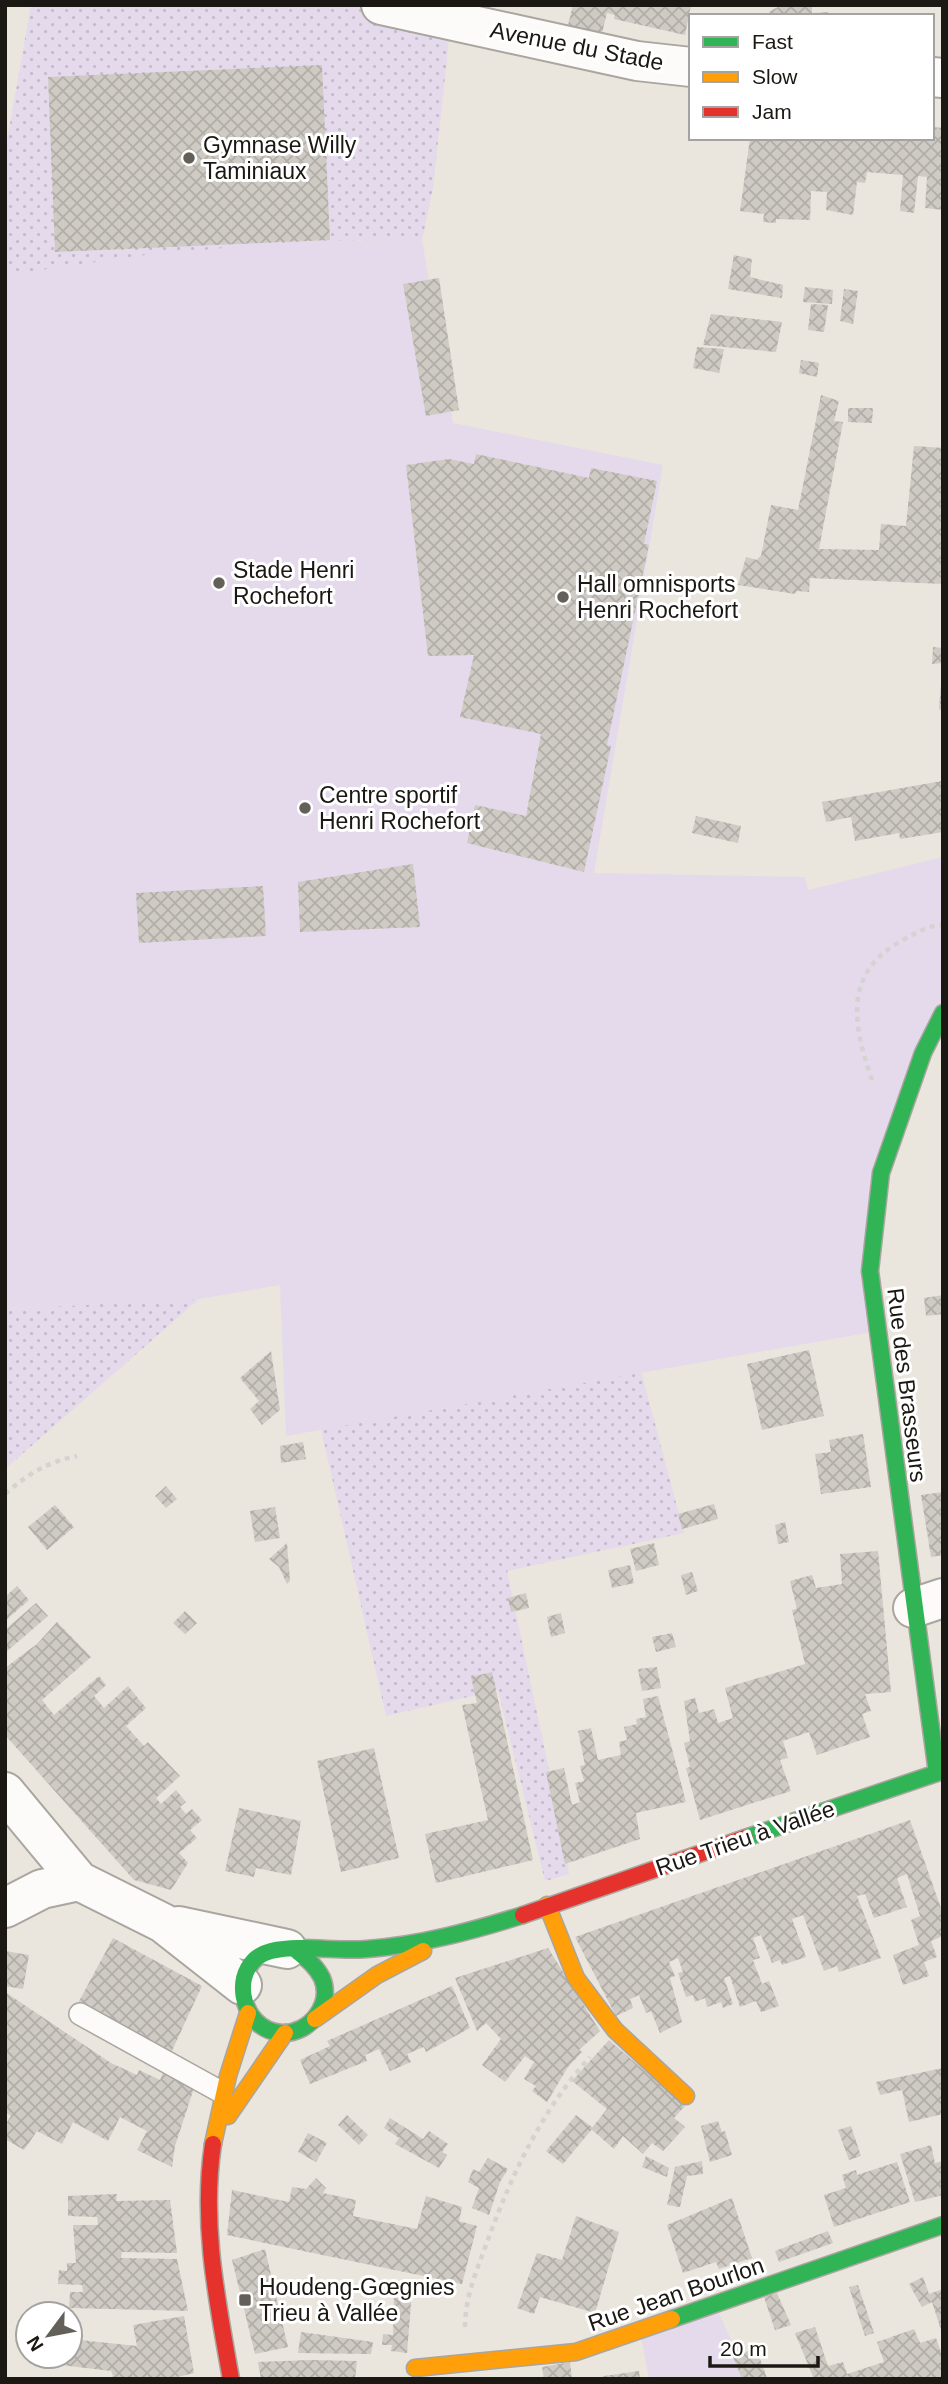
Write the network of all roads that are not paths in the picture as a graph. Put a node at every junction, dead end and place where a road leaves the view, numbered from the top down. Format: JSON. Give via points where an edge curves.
{"nodes":[{"id":1,"x":381,"y":5,"type":"edge"},
{"id":2,"x":689,"y":67,"type":"edge"},
{"id":3,"x":943,"y":1013,"type":"edge"},
{"id":4,"x":928,"y":1603,"type":"edge"},
{"id":5,"x":940,"y":1772,"type":"edge"},
{"id":6,"x":5,"y":1792,"type":"edge"},
{"id":7,"x":79,"y":1881,"type":"junction"},
{"id":8,"x":547,"y":1905,"type":"junction"},
{"id":9,"x":5,"y":1908,"type":"edge"},
{"id":10,"x":163,"y":1923,"type":"junction"},
{"id":11,"x":453,"y":1935,"type":"junction"},
{"id":12,"x":292,"y":1950,"type":"junction"},
{"id":13,"x":245,"y":1999,"type":"junction"},
{"id":14,"x":80,"y":2014,"type":"dead end"},
{"id":15,"x":314,"y":2019,"type":"junction"},
{"id":16,"x":285,"y":2033,"type":"junction"},
{"id":17,"x":221,"y":2092,"type":"junction"},
{"id":18,"x":685,"y":2096,"type":"dead end"},
{"id":19,"x":214,"y":2146,"type":"junction"},
{"id":20,"x":943,"y":2225,"type":"edge"},
{"id":21,"x":415,"y":2368,"type":"dead end"},
{"id":22,"x":231,"y":2379,"type":"edge"}],
"edges":[{"from":1,"to":2,"type":"street","name":"Avenue du Stade","via":[[637,61]]},
{"from":3,"to":4,"type":"street","name":"Rue des Brasseurs","via":[[923,1053],[881,1173],[870,1271]]},
{"from":4,"to":5,"type":"street","name":"Rue des Brasseurs"},
{"from":5,"to":8,"type":"street","name":"Rue Trieu à Vallée"},
{"from":6,"to":7,"type":"street"},
{"from":7,"to":9,"type":"street","via":[[42,1889]]},
{"from":7,"to":10,"type":"street"},
{"from":8,"to":11,"type":"street","name":"Rue Trieu à Vallée"},
{"from":8,"to":18,"type":"street","via":[[576,1978],[615,2030]]},
{"from":10,"to":12,"type":"street"},
{"from":10,"to":13,"type":"street"},
{"from":11,"to":12,"type":"street","via":[[367,1949]]},
{"from":11,"to":15,"type":"street","via":[[377,1975]]},
{"from":12,"to":13,"type":"street","via":[[263,1954],[246,1971]]},
{"from":12,"to":15,"type":"street","via":[[311,1959],[325,1982],[323,2007]]},
{"from":13,"to":16,"type":"street","via":[[265,2028]]},
{"from":13,"to":17,"type":"street"},
{"from":14,"to":17,"type":"lane"},
{"from":15,"to":16,"type":"street"},
{"from":16,"to":19,"type":"street","via":[[249,2081]]},
{"from":17,"to":19,"type":"street"},
{"from":19,"to":22,"type":"street","via":[[208,2183],[210,2253]]},
{"from":20,"to":21,"type":"street","name":"Rue Jean Bourlon","via":[[576,2352]]}]}
